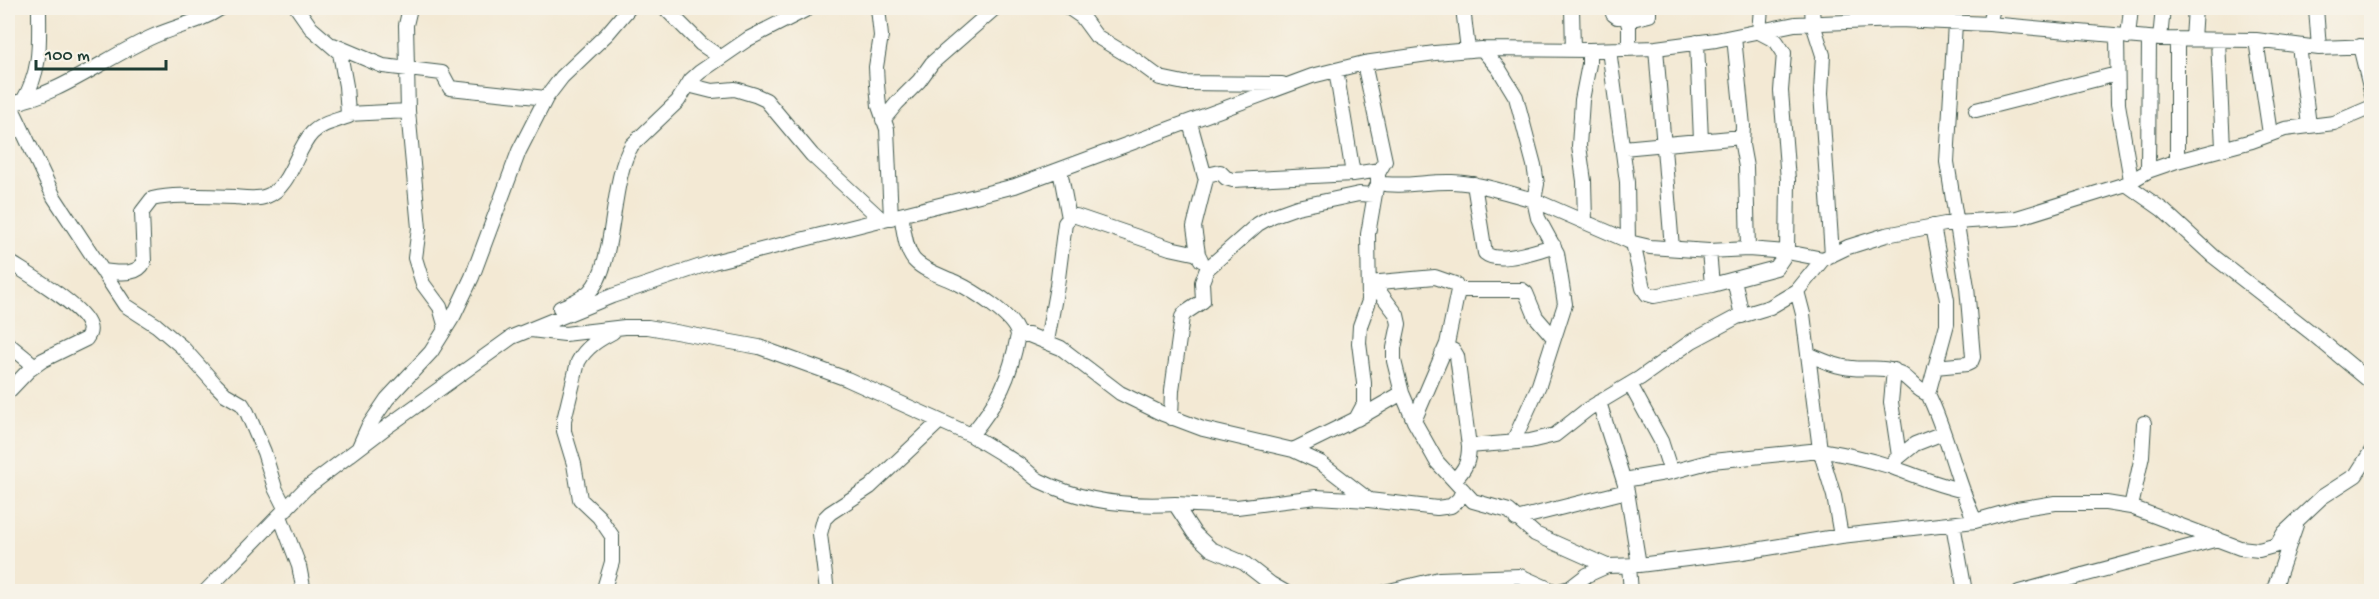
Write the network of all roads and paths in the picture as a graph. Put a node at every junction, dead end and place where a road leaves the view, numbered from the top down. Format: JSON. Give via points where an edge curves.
{"nodes":[{"id":1,"x":39,"y":8,"type":"edge"},
{"id":2,"x":221,"y":8,"type":"edge"},
{"id":3,"x":297,"y":8,"type":"edge"},
{"id":4,"x":410,"y":8,"type":"edge"},
{"id":5,"x":629,"y":8,"type":"edge"},
{"id":6,"x":665,"y":8,"type":"edge"},
{"id":7,"x":809,"y":8,"type":"edge"},
{"id":8,"x":878,"y":8,"type":"edge"},
{"id":9,"x":995,"y":8,"type":"edge"},
{"id":10,"x":1069,"y":8,"type":"edge"},
{"id":11,"x":1088,"y":8,"type":"edge"},
{"id":12,"x":1462,"y":8,"type":"edge"},
{"id":13,"x":1572,"y":8,"type":"edge"},
{"id":14,"x":1612,"y":8,"type":"edge"},
{"id":15,"x":1649,"y":8,"type":"edge"},
{"id":16,"x":1761,"y":8,"type":"edge"},
{"id":17,"x":1812,"y":8,"type":"edge"},
{"id":18,"x":1993,"y":8,"type":"edge"},
{"id":19,"x":2131,"y":8,"type":"edge"},
{"id":20,"x":2163,"y":8,"type":"edge"},
{"id":21,"x":2195,"y":8,"type":"edge"},
{"id":22,"x":2316,"y":8,"type":"edge"},
{"id":23,"x":1900,"y":14,"type":"edge"},
{"id":24,"x":1628,"y":20,"type":"junction"},
{"id":25,"x":1955,"y":23,"type":"junction"},
{"id":26,"x":1813,"y":24,"type":"junction"},
{"id":27,"x":1989,"y":24,"type":"junction"},
{"id":28,"x":1091,"y":31,"type":"junction"},
{"id":29,"x":1759,"y":32,"type":"junction"},
{"id":30,"x":2122,"y":36,"type":"junction"},
{"id":31,"x":1734,"y":37,"type":"junction"},
{"id":32,"x":2155,"y":39,"type":"junction"},
{"id":33,"x":2177,"y":39,"type":"junction"},
{"id":34,"x":2193,"y":39,"type":"junction"},
{"id":35,"x":2218,"y":40,"type":"junction"},
{"id":36,"x":2256,"y":40,"type":"junction"},
{"id":37,"x":1696,"y":42,"type":"junction"},
{"id":38,"x":333,"y":45,"type":"junction"},
{"id":39,"x":2300,"y":46,"type":"junction"},
{"id":40,"x":2366,"y":46,"type":"edge"},
{"id":41,"x":1656,"y":48,"type":"junction"},
{"id":42,"x":2319,"y":48,"type":"junction"},
{"id":43,"x":1482,"y":49,"type":"junction"},
{"id":44,"x":1629,"y":49,"type":"junction"},
{"id":45,"x":1468,"y":50,"type":"junction"},
{"id":46,"x":1573,"y":50,"type":"junction"},
{"id":47,"x":1609,"y":50,"type":"junction"},
{"id":48,"x":1589,"y":51,"type":"junction"},
{"id":49,"x":720,"y":57,"type":"junction"},
{"id":50,"x":1364,"y":63,"type":"junction"},
{"id":51,"x":407,"y":70,"type":"junction"},
{"id":52,"x":1336,"y":70,"type":"junction"},
{"id":53,"x":2117,"y":74,"type":"junction"},
{"id":54,"x":688,"y":84,"type":"junction"},
{"id":55,"x":1293,"y":84,"type":"junction"},
{"id":56,"x":2372,"y":95,"type":"edge"},
{"id":57,"x":546,"y":98,"type":"junction"},
{"id":58,"x":13,"y":103,"type":"edge"},
{"id":59,"x":2372,"y":107,"type":"edge"},
{"id":60,"x":1976,"y":110,"type":"dead end"},
{"id":61,"x":408,"y":111,"type":"junction"},
{"id":62,"x":349,"y":116,"type":"junction"},
{"id":63,"x":883,"y":120,"type":"junction"},
{"id":64,"x":1190,"y":123,"type":"junction"},
{"id":65,"x":2309,"y":125,"type":"junction"},
{"id":66,"x":2270,"y":135,"type":"junction"},
{"id":67,"x":1742,"y":137,"type":"junction"},
{"id":68,"x":1701,"y":141,"type":"junction"},
{"id":69,"x":1663,"y":144,"type":"junction"},
{"id":70,"x":1623,"y":148,"type":"junction"},
{"id":71,"x":2223,"y":148,"type":"junction"},
{"id":72,"x":2176,"y":161,"type":"junction"},
{"id":73,"x":1060,"y":170,"type":"junction"},
{"id":74,"x":2148,"y":171,"type":"junction"},
{"id":75,"x":1353,"y":174,"type":"junction"},
{"id":76,"x":1205,"y":177,"type":"junction"},
{"id":77,"x":2128,"y":182,"type":"junction"},
{"id":78,"x":1377,"y":183,"type":"junction"},
{"id":79,"x":1474,"y":184,"type":"junction"},
{"id":80,"x":1534,"y":200,"type":"junction"},
{"id":81,"x":891,"y":218,"type":"junction"},
{"id":82,"x":1069,"y":218,"type":"junction"},
{"id":83,"x":1585,"y":222,"type":"junction"},
{"id":84,"x":1956,"y":222,"type":"junction"},
{"id":85,"x":1933,"y":226,"type":"junction"},
{"id":86,"x":1630,"y":242,"type":"junction"},
{"id":87,"x":1554,"y":246,"type":"junction"},
{"id":88,"x":1672,"y":248,"type":"junction"},
{"id":89,"x":1748,"y":249,"type":"junction"},
{"id":90,"x":1709,"y":251,"type":"junction"},
{"id":91,"x":1787,"y":252,"type":"junction"},
{"id":92,"x":1198,"y":254,"type":"junction"},
{"id":93,"x":1827,"y":257,"type":"junction"},
{"id":94,"x":8,"y":261,"type":"edge"},
{"id":95,"x":1207,"y":269,"type":"junction"},
{"id":96,"x":102,"y":271,"type":"junction"},
{"id":97,"x":1734,"y":279,"type":"junction"},
{"id":98,"x":1370,"y":283,"type":"junction"},
{"id":99,"x":1712,"y":285,"type":"junction"},
{"id":100,"x":1458,"y":290,"type":"junction"},
{"id":101,"x":1797,"y":291,"type":"junction"},
{"id":102,"x":1742,"y":316,"type":"junction"},
{"id":103,"x":625,"y":327,"type":"junction"},
{"id":104,"x":446,"y":328,"type":"junction"},
{"id":105,"x":531,"y":330,"type":"junction"},
{"id":106,"x":1018,"y":335,"type":"junction"},
{"id":107,"x":1554,"y":338,"type":"junction"},
{"id":108,"x":1047,"y":341,"type":"junction"},
{"id":109,"x":8,"y":344,"type":"edge"},
{"id":110,"x":1442,"y":354,"type":"junction"},
{"id":111,"x":1808,"y":354,"type":"junction"},
{"id":112,"x":480,"y":358,"type":"junction"},
{"id":113,"x":35,"y":366,"type":"junction"},
{"id":114,"x":1935,"y":367,"type":"junction"},
{"id":115,"x":1894,"y":370,"type":"junction"},
{"id":116,"x":2372,"y":383,"type":"edge"},
{"id":117,"x":1630,"y":384,"type":"junction"},
{"id":118,"x":8,"y":392,"type":"edge"},
{"id":119,"x":1402,"y":393,"type":"junction"},
{"id":120,"x":1928,"y":394,"type":"junction"},
{"id":121,"x":1599,"y":402,"type":"junction"},
{"id":122,"x":1171,"y":418,"type":"junction"},
{"id":123,"x":1356,"y":419,"type":"junction"},
{"id":124,"x":940,"y":421,"type":"junction"},
{"id":125,"x":1414,"y":421,"type":"junction"},
{"id":126,"x":2144,"y":423,"type":"dead end"},
{"id":127,"x":1943,"y":433,"type":"junction"},
{"id":128,"x":971,"y":435,"type":"junction"},
{"id":129,"x":1513,"y":442,"type":"junction"},
{"id":130,"x":1469,"y":446,"type":"junction"},
{"id":131,"x":358,"y":449,"type":"junction"},
{"id":132,"x":1293,"y":450,"type":"junction"},
{"id":133,"x":1820,"y":450,"type":"junction"},
{"id":134,"x":2372,"y":450,"type":"edge"},
{"id":135,"x":1895,"y":461,"type":"junction"},
{"id":136,"x":1671,"y":472,"type":"junction"},
{"id":137,"x":1459,"y":484,"type":"junction"},
{"id":138,"x":1626,"y":486,"type":"junction"},
{"id":139,"x":1961,"y":490,"type":"junction"},
{"id":140,"x":1369,"y":500,"type":"junction"},
{"id":141,"x":1175,"y":504,"type":"junction"},
{"id":142,"x":2131,"y":507,"type":"junction"},
{"id":143,"x":283,"y":513,"type":"junction"},
{"id":144,"x":1516,"y":519,"type":"junction"},
{"id":145,"x":2297,"y":520,"type":"junction"},
{"id":146,"x":1975,"y":521,"type":"junction"},
{"id":147,"x":1953,"y":524,"type":"junction"},
{"id":148,"x":1841,"y":536,"type":"junction"},
{"id":149,"x":2218,"y":539,"type":"junction"},
{"id":150,"x":1634,"y":565,"type":"junction"},
{"id":151,"x":1608,"y":566,"type":"junction"},
{"id":152,"x":205,"y":591,"type":"edge"},
{"id":153,"x":304,"y":591,"type":"edge"},
{"id":154,"x":603,"y":591,"type":"edge"},
{"id":155,"x":827,"y":591,"type":"edge"},
{"id":156,"x":1285,"y":591,"type":"edge"},
{"id":157,"x":1385,"y":591,"type":"edge"},
{"id":158,"x":1556,"y":591,"type":"edge"},
{"id":159,"x":1631,"y":591,"type":"edge"},
{"id":160,"x":1965,"y":591,"type":"edge"},
{"id":161,"x":2019,"y":591,"type":"edge"},
{"id":162,"x":2273,"y":591,"type":"edge"}],
"edges":[{"from":1,"to":58,"type":"street","via":[[39,64],[30,88]]},
{"from":2,"to":58,"type":"street","via":[[206,18],[154,36],[82,75]]},
{"from":3,"to":38,"type":"street","via":[[311,28]]},
{"from":4,"to":51,"type":"street","via":[[406,25]]},
{"from":5,"to":57,"type":"street"},
{"from":6,"to":49,"type":"street"},
{"from":7,"to":49,"type":"street"},
{"from":8,"to":63,"type":"street","via":[[881,36],[876,67]]},
{"from":9,"to":63,"type":"street","via":[[932,63]]},
{"from":10,"to":28,"type":"street","via":[[1082,17]]},
{"from":11,"to":28,"type":"street"},
{"from":12,"to":45,"type":"street"},
{"from":13,"to":46,"type":"street"},
{"from":14,"to":24,"type":"street","via":[[1613,14]]},
{"from":15,"to":24,"type":"street","via":[[1649,15]]},
{"from":16,"to":29,"type":"street"},
{"from":17,"to":26,"type":"street"},
{"from":18,"to":27,"type":"street"},
{"from":19,"to":30,"type":"street"},
{"from":20,"to":32,"type":"street"},
{"from":21,"to":34,"type":"street"},
{"from":22,"to":42,"type":"street"},
{"from":23,"to":25,"type":"street"},
{"from":23,"to":26,"type":"street"},
{"from":24,"to":44,"type":"street"},
{"from":25,"to":27,"type":"street"},
{"from":25,"to":84,"type":"street","via":[[1947,162]]},
{"from":26,"to":29,"type":"street"},
{"from":26,"to":93,"type":"street","via":[[1823,55]]},
{"from":27,"to":30,"type":"street"},
{"from":28,"to":55,"type":"street","via":[[1170,81]]},
{"from":29,"to":31,"type":"street"},
{"from":29,"to":91,"type":"street","via":[[1776,41],[1784,53],[1780,91],[1788,180]]},
{"from":30,"to":32,"type":"street"},
{"from":30,"to":53,"type":"street"},
{"from":31,"to":37,"type":"street"},
{"from":31,"to":67,"type":"street"},
{"from":32,"to":33,"type":"street"},
{"from":32,"to":74,"type":"street"},
{"from":33,"to":34,"type":"street"},
{"from":33,"to":72,"type":"street"},
{"from":34,"to":35,"type":"street"},
{"from":35,"to":36,"type":"street"},
{"from":35,"to":71,"type":"street"},
{"from":36,"to":39,"type":"street"},
{"from":36,"to":66,"type":"street"},
{"from":37,"to":41,"type":"street"},
{"from":37,"to":68,"type":"street"},
{"from":38,"to":51,"type":"street","via":[[384,66]]},
{"from":38,"to":62,"type":"street","via":[[343,64]]},
{"from":39,"to":42,"type":"street"},
{"from":39,"to":65,"type":"street"},
{"from":40,"to":42,"type":"street"},
{"from":40,"to":56,"type":"street"},
{"from":41,"to":44,"type":"street"},
{"from":41,"to":69,"type":"street"},
{"from":43,"to":45,"type":"street"},
{"from":43,"to":46,"type":"street"},
{"from":43,"to":80,"type":"street","via":[[1516,97],[1534,165]]},
{"from":44,"to":47,"type":"street"},
{"from":45,"to":50,"type":"street"},
{"from":46,"to":48,"type":"street"},
{"from":47,"to":48,"type":"street"},
{"from":47,"to":70,"type":"street"},
{"from":48,"to":83,"type":"street","via":[[1579,146]]},
{"from":49,"to":54,"type":"street"},
{"from":50,"to":52,"type":"street"},
{"from":50,"to":78,"type":"street","via":[[1385,161]]},
{"from":51,"to":57,"type":"street","via":[[442,73],[450,88]]},
{"from":51,"to":61,"type":"street"},
{"from":52,"to":55,"type":"street"},
{"from":52,"to":75,"type":"street"},
{"from":53,"to":60,"type":"street"},
{"from":53,"to":77,"type":"street"},
{"from":54,"to":81,"type":"street","via":[[712,91],[735,89],[766,100],[812,155]]},
{"from":54,"to":112,"type":"street","via":[[678,101],[627,153],[594,286],[579,299],[490,341],[482,348]]},
{"from":55,"to":64,"type":"street"},
{"from":57,"to":104,"type":"street","via":[[519,151],[472,277]]},
{"from":58,"to":96,"type":"street","via":[[54,197]]},
{"from":59,"to":65,"type":"street","via":[[2334,123]]},
{"from":61,"to":62,"type":"street"},
{"from":61,"to":104,"type":"street","via":[[419,228],[415,258],[423,284],[440,308]]},
{"from":62,"to":96,"type":"street","via":[[325,124],[309,136],[297,161],[267,196],[152,200],[142,212],[141,268],[133,272]]},
{"from":63,"to":81,"type":"street","via":[[890,154]]},
{"from":64,"to":73,"type":"street"},
{"from":64,"to":76,"type":"street"},
{"from":65,"to":66,"type":"street"},
{"from":66,"to":71,"type":"street"},
{"from":67,"to":68,"type":"street"},
{"from":67,"to":89,"type":"street"},
{"from":68,"to":69,"type":"street"},
{"from":69,"to":70,"type":"street"},
{"from":69,"to":88,"type":"street"},
{"from":70,"to":86,"type":"street"},
{"from":71,"to":72,"type":"street"},
{"from":72,"to":74,"type":"street"},
{"from":73,"to":81,"type":"street"},
{"from":73,"to":82,"type":"street"},
{"from":74,"to":77,"type":"street"},
{"from":75,"to":76,"type":"street","via":[[1233,180],[1220,172]]},
{"from":75,"to":78,"type":"street"},
{"from":76,"to":92,"type":"street","via":[[1194,227]]},
{"from":77,"to":84,"type":"street","via":[[2017,218]]},
{"from":77,"to":116,"type":"street","via":[[2213,256]]},
{"from":78,"to":79,"type":"street"},
{"from":78,"to":95,"type":"street","via":[[1359,194],[1272,216]]},
{"from":78,"to":98,"type":"street","via":[[1368,234]]},
{"from":79,"to":80,"type":"street"},
{"from":79,"to":87,"type":"street","via":[[1485,253],[1491,258]]},
{"from":80,"to":83,"type":"street"},
{"from":80,"to":87,"type":"street","via":[[1538,218]]},
{"from":81,"to":105,"type":"street","via":[[713,262],[612,296]]},
{"from":81,"to":106,"type":"street","via":[[913,259],[1002,312]]},
{"from":82,"to":92,"type":"street","via":[[1076,216]]},
{"from":82,"to":108,"type":"street"},
{"from":83,"to":86,"type":"street"},
{"from":84,"to":85,"type":"street"},
{"from":84,"to":114,"type":"street","via":[[1973,357],[1966,364]]},
{"from":85,"to":93,"type":"street","via":[[1848,247]]},
{"from":85,"to":114,"type":"street","via":[[1947,300],[1947,324]]},
{"from":86,"to":88,"type":"street"},
{"from":86,"to":99,"type":"street","via":[[1647,294]]},
{"from":87,"to":107,"type":"street","via":[[1565,304]]},
{"from":88,"to":90,"type":"street"},
{"from":89,"to":90,"type":"street"},
{"from":89,"to":91,"type":"street"},
{"from":90,"to":99,"type":"street"},
{"from":91,"to":93,"type":"street"},
{"from":91,"to":97,"type":"street","via":[[1776,268]]},
{"from":92,"to":95,"type":"street"},
{"from":93,"to":101,"type":"street"},
{"from":94,"to":113,"type":"street","via":[[74,306],[89,326],[86,339]]},
{"from":95,"to":122,"type":"street","via":[[1202,282],[1203,301],[1182,317]]},
{"from":96,"to":143,"type":"street","via":[[125,305],[182,346],[225,394],[242,404],[253,422]]},
{"from":97,"to":99,"type":"street"},
{"from":97,"to":102,"type":"street"},
{"from":98,"to":100,"type":"street","via":[[1435,276],[1455,284]]},
{"from":98,"to":119,"type":"street","via":[[1398,320],[1394,361]]},
{"from":98,"to":123,"type":"street","via":[[1359,343],[1364,404]]},
{"from":100,"to":107,"type":"street","via":[[1522,290],[1536,317]]},
{"from":100,"to":110,"type":"street"},
{"from":101,"to":102,"type":"street","via":[[1770,308]]},
{"from":101,"to":111,"type":"street"},
{"from":102,"to":117,"type":"street","via":[[1692,341]]},
{"from":103,"to":105,"type":"street","via":[[565,334]]},
{"from":103,"to":124,"type":"street","via":[[648,327],[759,347],[847,379]]},
{"from":103,"to":154,"type":"street","via":[[600,338],[582,354],[564,420],[580,499],[612,536],[612,562]]},
{"from":104,"to":131,"type":"street","via":[[431,352],[387,399]]},
{"from":105,"to":112,"type":"street","via":[[512,337]]},
{"from":106,"to":108,"type":"street"},
{"from":106,"to":128,"type":"street","via":[[1000,395]]},
{"from":107,"to":129,"type":"street","via":[[1539,385]]},
{"from":108,"to":122,"type":"street","via":[[1120,393]]},
{"from":109,"to":113,"type":"street"},
{"from":110,"to":125,"type":"street"},
{"from":110,"to":130,"type":"street","via":[[1450,349],[1457,356]]},
{"from":111,"to":115,"type":"street","via":[[1841,367]]},
{"from":111,"to":133,"type":"street"},
{"from":112,"to":131,"type":"street"},
{"from":113,"to":118,"type":"street"},
{"from":114,"to":120,"type":"street"},
{"from":115,"to":120,"type":"street","via":[[1905,374]]},
{"from":115,"to":135,"type":"street","via":[[1891,402]]},
{"from":117,"to":121,"type":"street"},
{"from":117,"to":136,"type":"street","via":[[1660,441]]},
{"from":119,"to":123,"type":"street"},
{"from":119,"to":125,"type":"street"},
{"from":120,"to":127,"type":"street"},
{"from":121,"to":129,"type":"street","via":[[1554,435]]},
{"from":121,"to":138,"type":"street"},
{"from":122,"to":132,"type":"street"},
{"from":123,"to":132,"type":"street"},
{"from":124,"to":128,"type":"street"},
{"from":124,"to":155,"type":"street","via":[[877,481],[824,519],[820,534]]},
{"from":125,"to":137,"type":"street","via":[[1437,462]]},
{"from":126,"to":142,"type":"street","via":[[2142,456]]},
{"from":127,"to":135,"type":"street","via":[[1915,444]]},
{"from":127,"to":139,"type":"street"},
{"from":128,"to":141,"type":"street","via":[[1039,480],[1069,492],[1117,504]]},
{"from":129,"to":130,"type":"street"},
{"from":130,"to":137,"type":"street","via":[[1469,460]]},
{"from":131,"to":143,"type":"street","via":[[305,489]]},
{"from":132,"to":140,"type":"street","via":[[1322,463]]},
{"from":133,"to":135,"type":"street"},
{"from":133,"to":136,"type":"street","via":[[1712,461]]},
{"from":133,"to":148,"type":"street"},
{"from":134,"to":145,"type":"street","via":[[2356,476],[2322,497]]},
{"from":135,"to":139,"type":"street","via":[[1935,485]]},
{"from":136,"to":138,"type":"street"},
{"from":137,"to":140,"type":"street","via":[[1459,499],[1452,506],[1437,508]]},
{"from":137,"to":144,"type":"street","via":[[1473,501],[1509,511]]},
{"from":138,"to":144,"type":"street"},
{"from":138,"to":150,"type":"street"},
{"from":139,"to":146,"type":"street"},
{"from":140,"to":141,"type":"street","via":[[1316,497],[1237,507]]},
{"from":141,"to":156,"type":"street","via":[[1194,533],[1211,549],[1244,563]]},
{"from":142,"to":146,"type":"street","via":[[2055,503]]},
{"from":142,"to":149,"type":"street"},
{"from":143,"to":152,"type":"street"},
{"from":143,"to":153,"type":"street"},
{"from":144,"to":151,"type":"street","via":[[1535,534]]},
{"from":145,"to":149,"type":"street","via":[[2277,545],[2259,550]]},
{"from":145,"to":162,"type":"street"},
{"from":146,"to":147,"type":"street"},
{"from":147,"to":148,"type":"street"},
{"from":147,"to":160,"type":"street"},
{"from":148,"to":150,"type":"street"},
{"from":149,"to":161,"type":"street"},
{"from":150,"to":151,"type":"street"},
{"from":150,"to":159,"type":"street"},
{"from":151,"to":158,"type":"street","via":[[1570,588]]},
{"from":157,"to":158,"type":"street","via":[[1439,579],[1520,576]]}]}
